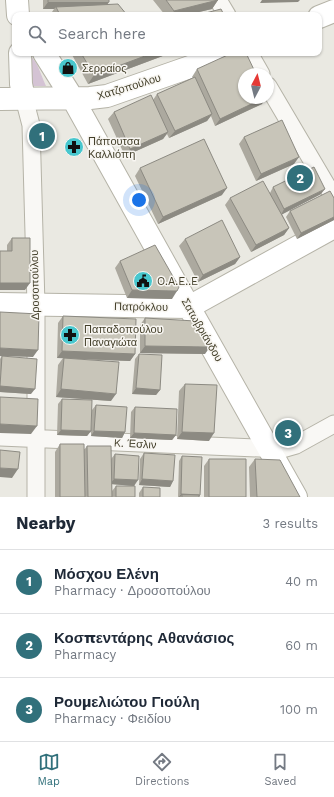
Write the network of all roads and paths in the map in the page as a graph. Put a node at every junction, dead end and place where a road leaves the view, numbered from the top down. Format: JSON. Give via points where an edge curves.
{"nodes":[{"id":1,"x":218,"y":0,"type":"edge"},
{"id":2,"x":334,"y":11,"type":"edge"},
{"id":3,"x":225,"y":12,"type":"edge"},
{"id":4,"x":322,"y":16,"type":"edge"},
{"id":5,"x":20,"y":56,"type":"edge"},
{"id":6,"x":46,"y":56,"type":"edge"},
{"id":7,"x":221,"y":56,"type":"edge"},
{"id":8,"x":251,"y":56,"type":"edge"},
{"id":9,"x":258,"y":68,"type":"edge"},
{"id":10,"x":274,"y":96,"type":"edge"},
{"id":11,"x":24,"y":98,"type":"junction"},
{"id":12,"x":73,"y":98,"type":"junction"},
{"id":13,"x":0,"y":99,"type":"edge"},
{"id":14,"x":334,"y":198,"type":"edge"},
{"id":15,"x":334,"y":228,"type":"edge"},
{"id":16,"x":0,"y":304,"type":"edge"},
{"id":17,"x":36,"y":305,"type":"junction"},
{"id":18,"x":189,"y":307,"type":"junction"},
{"id":19,"x":334,"y":424,"type":"edge"},
{"id":20,"x":0,"y":437,"type":"edge"},
{"id":21,"x":36,"y":439,"type":"junction"},
{"id":22,"x":270,"y":450,"type":"junction"},
{"id":23,"x":36,"y":497,"type":"edge"},
{"id":24,"x":296,"y":497,"type":"edge"}],
"edges":[{"from":1,"to":3,"type":"street"},
{"from":2,"to":4,"type":"main road"},
{"from":5,"to":11,"type":"main road"},
{"from":6,"to":12,"type":"main road","name":"Σατωβριάνδου"},
{"from":7,"to":12,"type":"main road","name":"Χατζοπούλου","via":[[107,96]]},
{"from":8,"to":9,"type":"street"},
{"from":10,"to":14,"type":"street"},
{"from":11,"to":12,"type":"main road","name":"Χατζοπούλου"},
{"from":11,"to":13,"type":"main road","name":"Χατζοπούλου"},
{"from":11,"to":17,"type":"street","name":"Δροσοπούλου","via":[[31,125]]},
{"from":12,"to":18,"type":"main road","name":"Σατωβριάνδου"},
{"from":15,"to":18,"type":"main road","name":"Πατρόκλου"},
{"from":16,"to":17,"type":"main road","name":"Πατρόκλου"},
{"from":17,"to":18,"type":"main road","name":"Πατρόκλου"},
{"from":17,"to":21,"type":"street","name":"Δροσοπούλου"},
{"from":18,"to":22,"type":"main road","name":"Σατωβριάνδου"},
{"from":19,"to":22,"type":"street","name":"K. Έσλιν","via":[[296,445]]},
{"from":20,"to":21,"type":"street","name":"K. Έσλιν"},
{"from":21,"to":22,"type":"street","name":"K. Έσλιν"},
{"from":21,"to":23,"type":"street","name":"Δροσοπούλου"},
{"from":22,"to":24,"type":"main road","name":"Σατωβριάνδου"}]}
